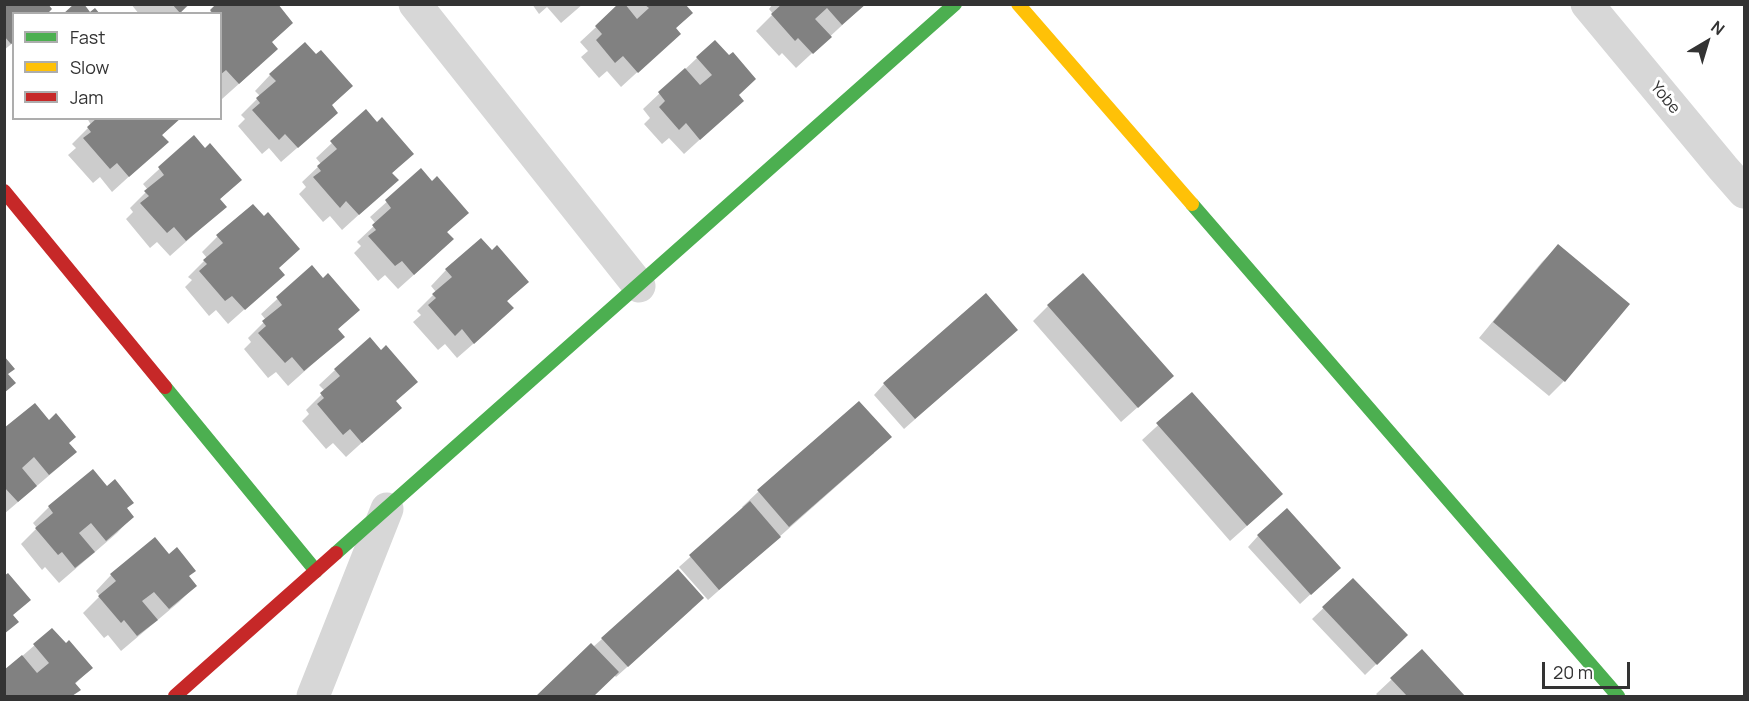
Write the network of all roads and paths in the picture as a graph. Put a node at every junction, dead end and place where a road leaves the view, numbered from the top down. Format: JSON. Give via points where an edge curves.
{"nodes":[{"id":1,"x":415,"y":4,"type":"edge"},
{"id":2,"x":955,"y":4,"type":"edge"},
{"id":3,"x":1018,"y":4,"type":"edge"},
{"id":4,"x":1587,"y":4,"type":"edge"},
{"id":5,"x":1734,"y":158,"type":"edge"},
{"id":6,"x":4,"y":191,"type":"edge"},
{"id":7,"x":1744,"y":192,"type":"edge"},
{"id":8,"x":639,"y":286,"type":"junction"},
{"id":9,"x":387,"y":509,"type":"junction"},
{"id":10,"x":316,"y":571,"type":"junction"},
{"id":11,"x":175,"y":696,"type":"edge"},
{"id":12,"x":313,"y":696,"type":"edge"},
{"id":13,"x":1618,"y":696,"type":"edge"}],
"edges":[{"from":1,"to":8,"type":"street"},
{"from":2,"to":8,"type":"street"},
{"from":3,"to":13,"type":"street"},
{"from":4,"to":5,"type":"street","name":"Yobe"},
{"from":5,"to":7,"type":"street","name":"Yobe"},
{"from":6,"to":10,"type":"street"},
{"from":8,"to":9,"type":"street"},
{"from":9,"to":10,"type":"street"},
{"from":9,"to":12,"type":"street"},
{"from":10,"to":11,"type":"street"}]}
